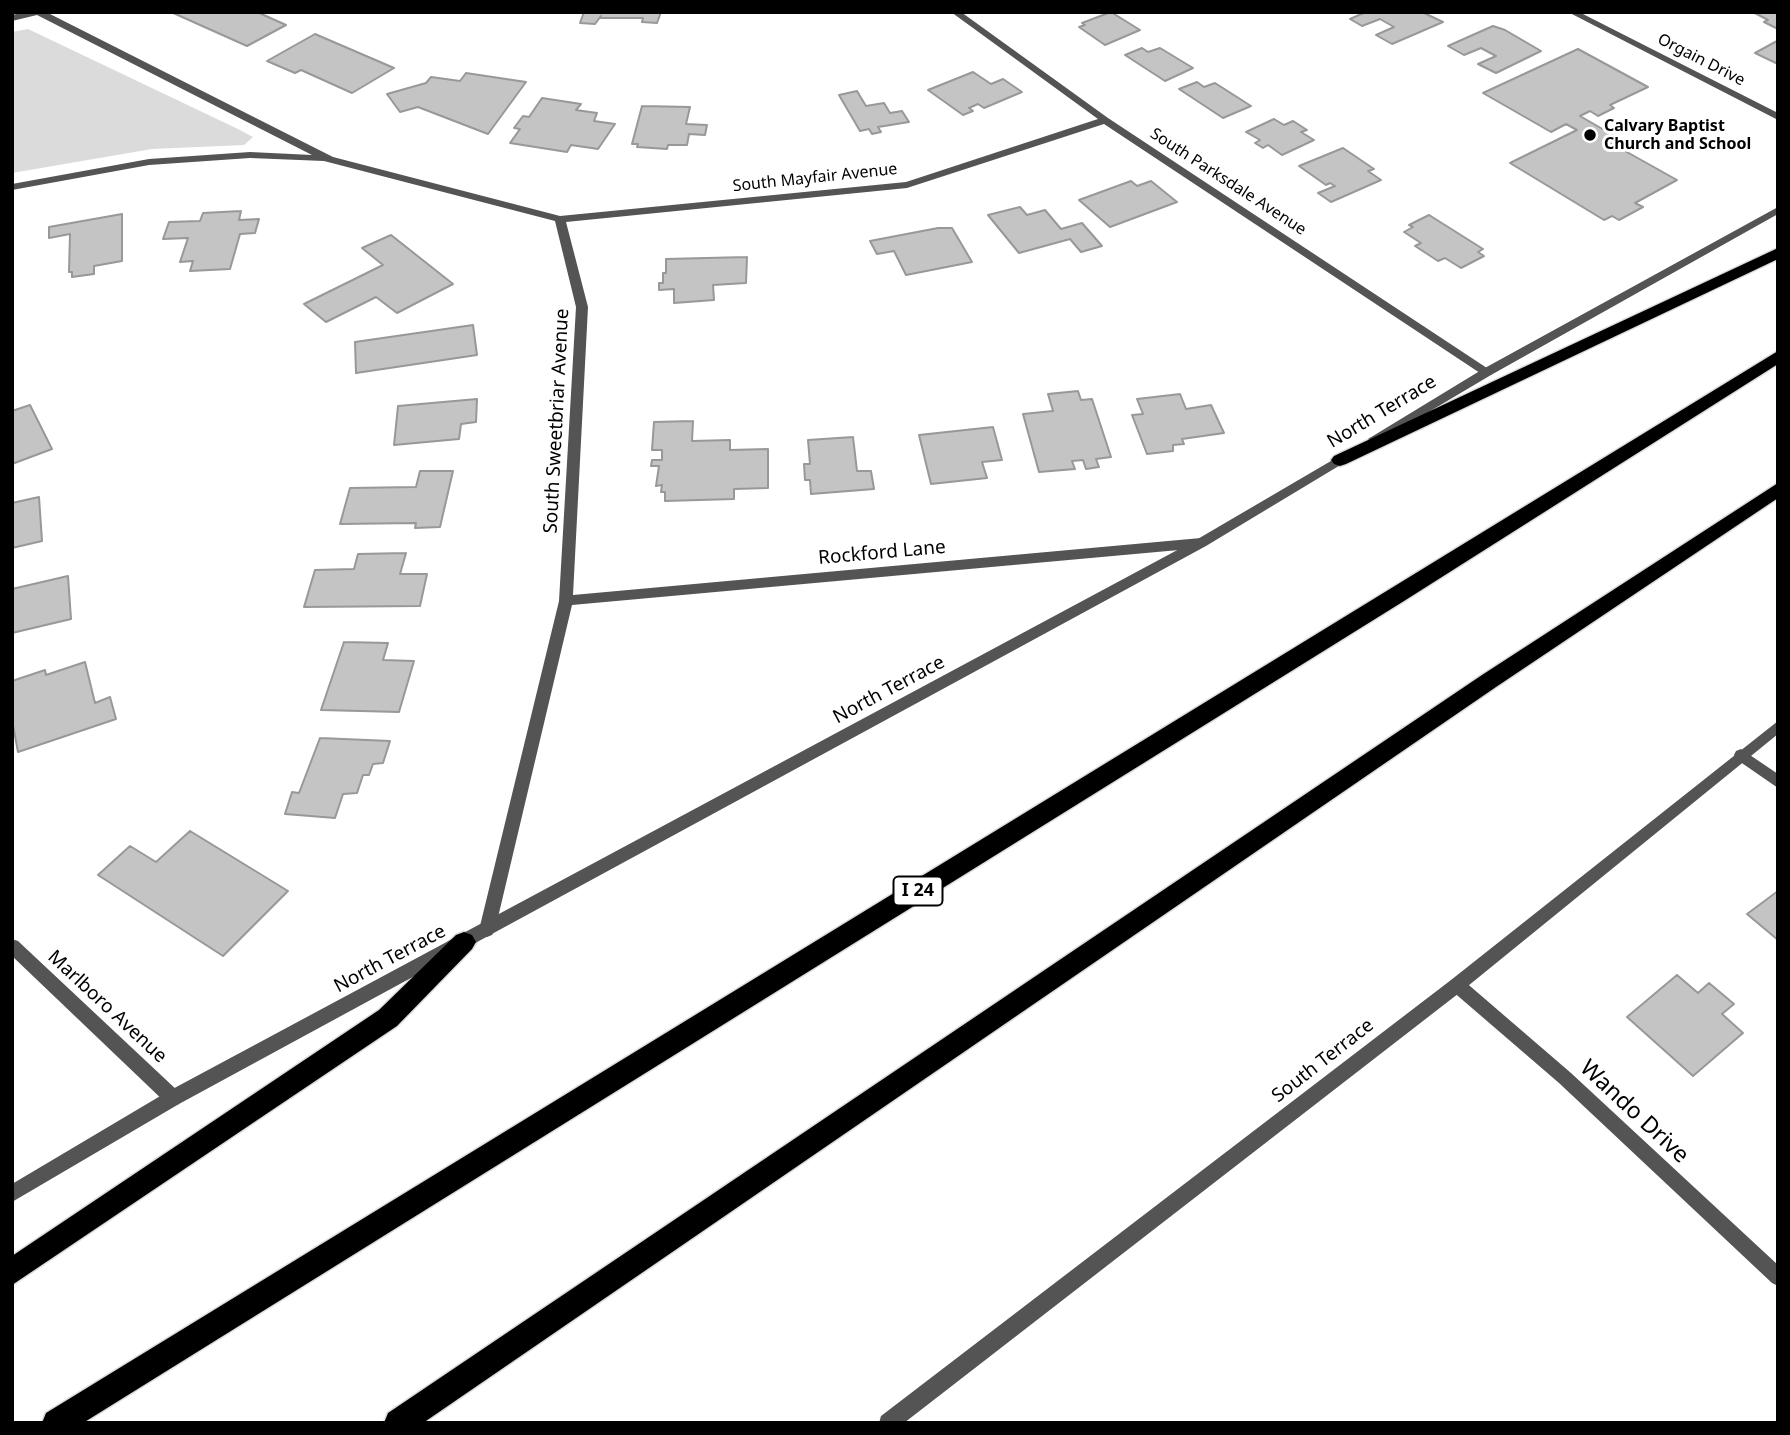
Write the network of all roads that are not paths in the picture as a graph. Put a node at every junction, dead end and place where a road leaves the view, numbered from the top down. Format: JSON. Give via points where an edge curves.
{"nodes":[{"id":1,"x":38,"y":12,"type":"edge"},
{"id":2,"x":955,"y":12,"type":"edge"},
{"id":3,"x":1572,"y":12,"type":"edge"},
{"id":4,"x":12,"y":18,"type":"edge"},
{"id":5,"x":1778,"y":117,"type":"edge"},
{"id":6,"x":1105,"y":120,"type":"junction"},
{"id":7,"x":329,"y":159,"type":"junction"},
{"id":8,"x":12,"y":187,"type":"edge"},
{"id":9,"x":1778,"y":210,"type":"edge"},
{"id":10,"x":560,"y":219,"type":"junction"},
{"id":11,"x":1778,"y":253,"type":"edge"},
{"id":12,"x":1778,"y":356,"type":"edge"},
{"id":13,"x":1487,"y":372,"type":"junction"},
{"id":14,"x":1340,"y":460,"type":"junction"},
{"id":15,"x":1778,"y":489,"type":"edge"},
{"id":16,"x":1200,"y":543,"type":"junction"},
{"id":17,"x":566,"y":601,"type":"junction"},
{"id":18,"x":1778,"y":726,"type":"edge"},
{"id":19,"x":1741,"y":755,"type":"junction"},
{"id":20,"x":1778,"y":782,"type":"edge"},
{"id":21,"x":487,"y":930,"type":"junction"},
{"id":22,"x":464,"y":942,"type":"junction"},
{"id":23,"x":12,"y":946,"type":"edge"},
{"id":24,"x":1457,"y":985,"type":"junction"},
{"id":25,"x":173,"y":1098,"type":"junction"},
{"id":26,"x":12,"y":1194,"type":"edge"},
{"id":27,"x":12,"y":1272,"type":"edge"},
{"id":28,"x":1778,"y":1277,"type":"edge"},
{"id":29,"x":56,"y":1423,"type":"edge"},
{"id":30,"x":398,"y":1423,"type":"edge"},
{"id":31,"x":888,"y":1423,"type":"edge"}],
"edges":[{"from":1,"to":4,"type":"street"},
{"from":1,"to":7,"type":"street"},
{"from":2,"to":6,"type":"street","name":"South Parksdale Avenue"},
{"from":3,"to":5,"type":"street","name":"Orgain Drive"},
{"from":6,"to":10,"type":"street","name":"South Mayfair Avenue","via":[[907,185]]},
{"from":6,"to":13,"type":"street","name":"South Parksdale Avenue"},
{"from":7,"to":8,"type":"street","via":[[250,155],[149,162]]},
{"from":7,"to":10,"type":"street"},
{"from":9,"to":13,"type":"street","name":"North Terrace"},
{"from":10,"to":17,"type":"street","name":"South Sweetbriar Avenue","via":[[582,307]]},
{"from":11,"to":14,"type":"highway"},
{"from":12,"to":29,"type":"highway","number":"I 24"},
{"from":13,"to":14,"type":"street","name":"North Terrace"},
{"from":14,"to":16,"type":"street","name":"North Terrace"},
{"from":15,"to":30,"type":"highway"},
{"from":16,"to":17,"type":"street","name":"Rockford Lane"},
{"from":16,"to":21,"type":"street","name":"North Terrace"},
{"from":17,"to":21,"type":"street","name":"South Sweetbriar Avenue"},
{"from":18,"to":19,"type":"street","name":"South Terrace"},
{"from":19,"to":20,"type":"street"},
{"from":19,"to":24,"type":"street","name":"South Terrace"},
{"from":21,"to":22,"type":"street","name":"North Terrace"},
{"from":22,"to":25,"type":"street","name":"North Terrace"},
{"from":22,"to":27,"type":"highway","via":[[388,1018]]},
{"from":23,"to":25,"type":"street","name":"Marlboro Avenue"},
{"from":24,"to":28,"type":"street","name":"Wando Drive"},
{"from":24,"to":31,"type":"street","name":"South Terrace"},
{"from":25,"to":26,"type":"street","name":"North Terrace"}]}
